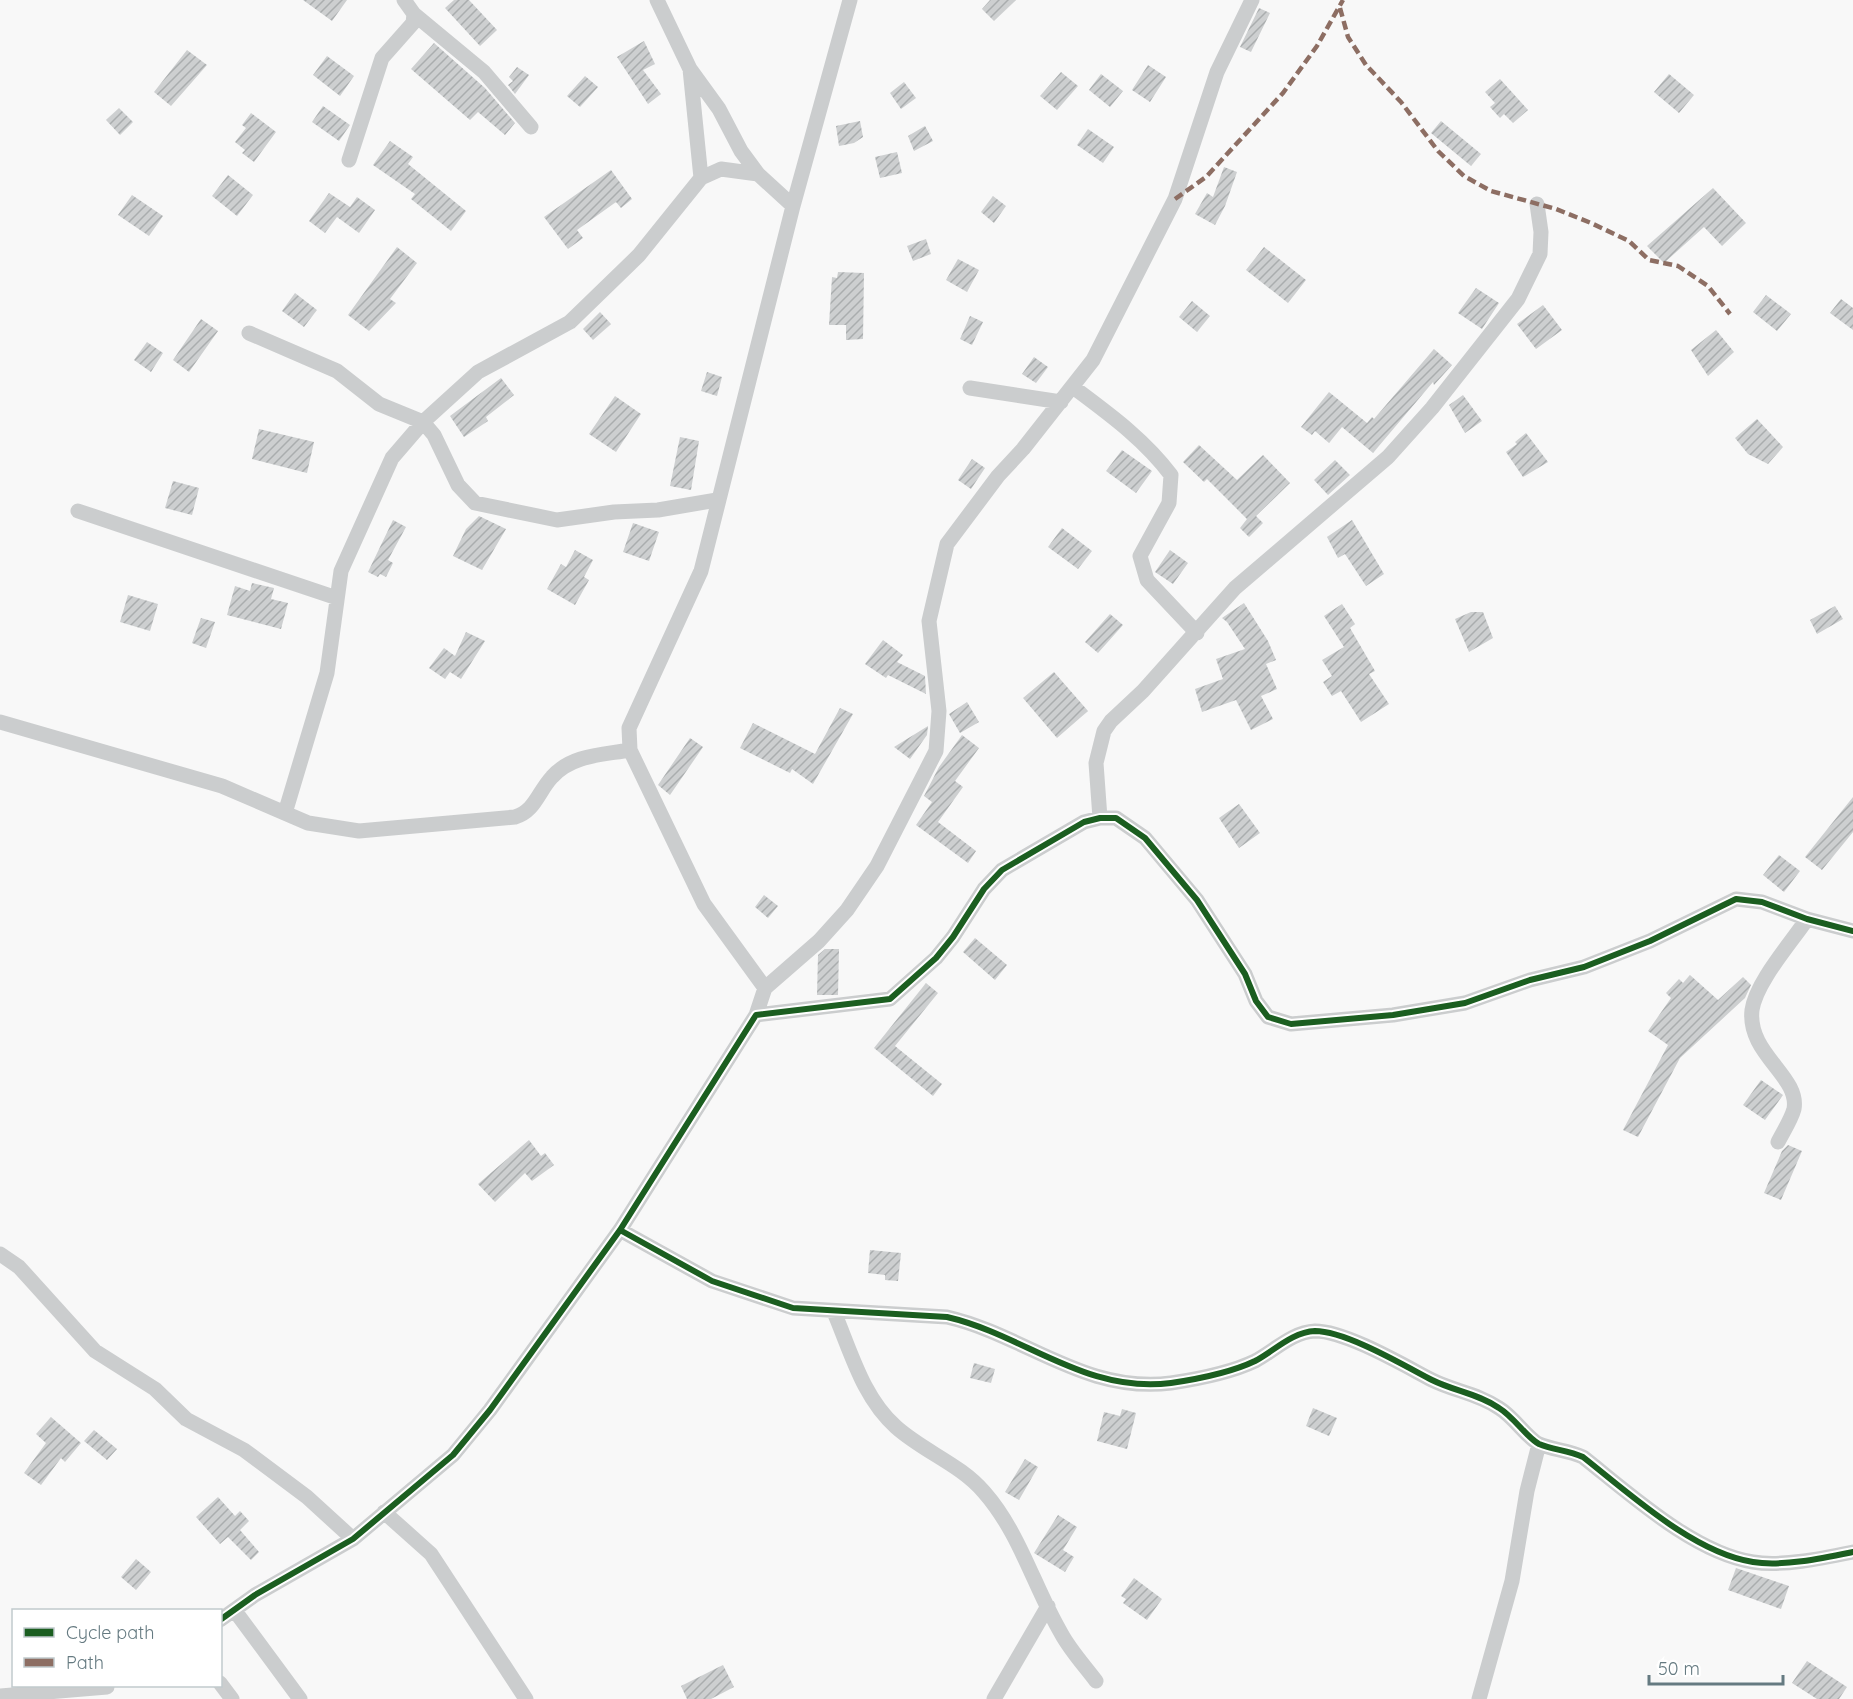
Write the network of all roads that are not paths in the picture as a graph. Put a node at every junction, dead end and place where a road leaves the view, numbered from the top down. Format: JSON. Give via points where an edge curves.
{"nodes":[{"id":1,"x":404,"y":0,"type":"edge"},
{"id":2,"x":657,"y":0,"type":"edge"},
{"id":3,"x":850,"y":0,"type":"edge"},
{"id":4,"x":1252,"y":0,"type":"edge"},
{"id":5,"x":414,"y":14,"type":"junction"},
{"id":6,"x":690,"y":69,"type":"junction"},
{"id":7,"x":531,"y":127,"type":"dead end"},
{"id":8,"x":350,"y":160,"type":"dead end"},
{"id":9,"x":758,"y":174,"type":"junction"},
{"id":10,"x":701,"y":178,"type":"junction"},
{"id":11,"x":1537,"y":204,"type":"dead end"},
{"id":12,"x":793,"y":206,"type":"junction"},
{"id":13,"x":249,"y":333,"type":"dead end"},
{"id":14,"x":1072,"y":387,"type":"junction"},
{"id":15,"x":970,"y":388,"type":"dead end"},
{"id":16,"x":1061,"y":402,"type":"junction"},
{"id":17,"x":423,"y":422,"type":"junction"},
{"id":18,"x":717,"y":500,"type":"junction"},
{"id":19,"x":78,"y":511,"type":"dead end"},
{"id":20,"x":337,"y":598,"type":"junction"},
{"id":21,"x":1197,"y":633,"type":"junction"},
{"id":22,"x":0,"y":722,"type":"edge"},
{"id":23,"x":630,"y":750,"type":"junction"},
{"id":24,"x":285,"y":813,"type":"junction"},
{"id":25,"x":1100,"y":818,"type":"junction"},
{"id":26,"x":1807,"y":919,"type":"junction"},
{"id":27,"x":1853,"y":931,"type":"edge"},
{"id":28,"x":765,"y":988,"type":"junction"},
{"id":29,"x":756,"y":1015,"type":"junction"},
{"id":30,"x":1779,"y":1142,"type":"dead end"},
{"id":31,"x":620,"y":1230,"type":"junction"},
{"id":32,"x":0,"y":1254,"type":"edge"},
{"id":33,"x":834,"y":1312,"type":"junction"},
{"id":34,"x":1539,"y":1444,"type":"junction"},
{"id":35,"x":384,"y":1512,"type":"junction"},
{"id":36,"x":352,"y":1539,"type":"junction"},
{"id":37,"x":1853,"y":1552,"type":"edge"},
{"id":38,"x":1048,"y":1606,"type":"junction"},
{"id":39,"x":235,"y":1611,"type":"junction"},
{"id":40,"x":222,"y":1619,"type":"edge"},
{"id":41,"x":1096,"y":1681,"type":"dead end"},
{"id":42,"x":222,"y":1686,"type":"edge"},
{"id":43,"x":105,"y":1691,"type":"edge"},
{"id":44,"x":0,"y":1696,"type":"edge"},
{"id":45,"x":232,"y":1699,"type":"edge"},
{"id":46,"x":300,"y":1699,"type":"edge"},
{"id":47,"x":526,"y":1699,"type":"edge"},
{"id":48,"x":994,"y":1699,"type":"edge"},
{"id":49,"x":1479,"y":1699,"type":"edge"}],
"edges":[{"from":1,"to":5,"type":"street"},
{"from":2,"to":6,"type":"street"},
{"from":3,"to":12,"type":"street"},
{"from":4,"to":14,"type":"street","via":[[1217,72],[1175,200],[1093,360]]},
{"from":5,"to":7,"type":"street","via":[[484,72]]},
{"from":5,"to":8,"type":"street","via":[[413,23],[382,58]]},
{"from":6,"to":9,"type":"street"},
{"from":6,"to":10,"type":"street"},
{"from":9,"to":10,"type":"street","via":[[722,169]]},
{"from":9,"to":12,"type":"street"},
{"from":10,"to":17,"type":"street","via":[[639,255],[570,322],[478,372]]},
{"from":11,"to":21,"type":"street","via":[[1540,254],[1518,298],[1486,342],[1388,457],[1235,588]]},
{"from":12,"to":18,"type":"street"},
{"from":13,"to":17,"type":"street","via":[[337,372],[379,404]]},
{"from":14,"to":16,"type":"street"},
{"from":14,"to":21,"type":"street","via":[[1152,449],[1171,475],[1169,503],[1140,556],[1147,580]]},
{"from":15,"to":16,"type":"street"},
{"from":16,"to":28,"type":"street","via":[[947,544],[929,621],[939,711],[936,751],[926,771],[877,866],[847,910],[819,941]]},
{"from":17,"to":18,"type":"street","via":[[434,435],[458,485],[475,503],[557,520]]},
{"from":17,"to":20,"type":"street","via":[[392,458],[341,571]]},
{"from":18,"to":23,"type":"street","via":[[701,571],[629,728]]},
{"from":19,"to":20,"type":"street"},
{"from":20,"to":24,"type":"street","via":[[327,673]]},
{"from":21,"to":25,"type":"street","via":[[1104,731],[1096,763]]},
{"from":22,"to":24,"type":"street","via":[[222,786]]},
{"from":23,"to":24,"type":"street","via":[[576,760],[552,776],[527,814],[515,817],[359,831],[308,823]]},
{"from":23,"to":28,"type":"street","via":[[704,904]]},
{"from":25,"to":26,"type":"street","via":[[1116,818],[1145,838],[1214,925],[1245,974],[1256,1002],[1268,1017],[1291,1024],[1393,1015],[1465,1003],[1530,980],[1584,967],[1650,942],[1736,899],[1762,902]]},
{"from":25,"to":29,"type":"street","via":[[1084,822],[1002,870],[936,958],[890,999]]},
{"from":26,"to":27,"type":"street"},
{"from":26,"to":30,"type":"street","via":[[1758,993],[1752,1009],[1757,1043],[1793,1093],[1794,1108]]},
{"from":28,"to":29,"type":"street"},
{"from":29,"to":31,"type":"street"},
{"from":31,"to":33,"type":"street","via":[[712,1281],[793,1308]]},
{"from":31,"to":35,"type":"street","via":[[453,1455]]},
{"from":32,"to":36,"type":"street","via":[[19,1267],[95,1352],[155,1389],[186,1419],[244,1450],[307,1497]]},
{"from":33,"to":34,"type":"street","via":[[947,1317],[1004,1336],[1057,1364],[1131,1383],[1170,1383],[1219,1373],[1254,1361],[1300,1334],[1316,1331],[1346,1339],[1496,1406]]},
{"from":33,"to":38,"type":"street","via":[[879,1410],[898,1429],[962,1472],[984,1492],[1034,1573]]},
{"from":34,"to":37,"type":"street","via":[[1582,1457],[1703,1546],[1727,1556],[1755,1563],[1820,1559]]},
{"from":34,"to":49,"type":"street","via":[[1512,1581]]},
{"from":35,"to":36,"type":"street"},
{"from":35,"to":47,"type":"street","via":[[431,1554]]},
{"from":36,"to":39,"type":"street","via":[[255,1595]]},
{"from":38,"to":41,"type":"street","via":[[1061,1634]]},
{"from":38,"to":48,"type":"street"},
{"from":39,"to":40,"type":"street"},
{"from":39,"to":46,"type":"street"},
{"from":42,"to":45,"type":"street"},
{"from":43,"to":44,"type":"street"}]}
